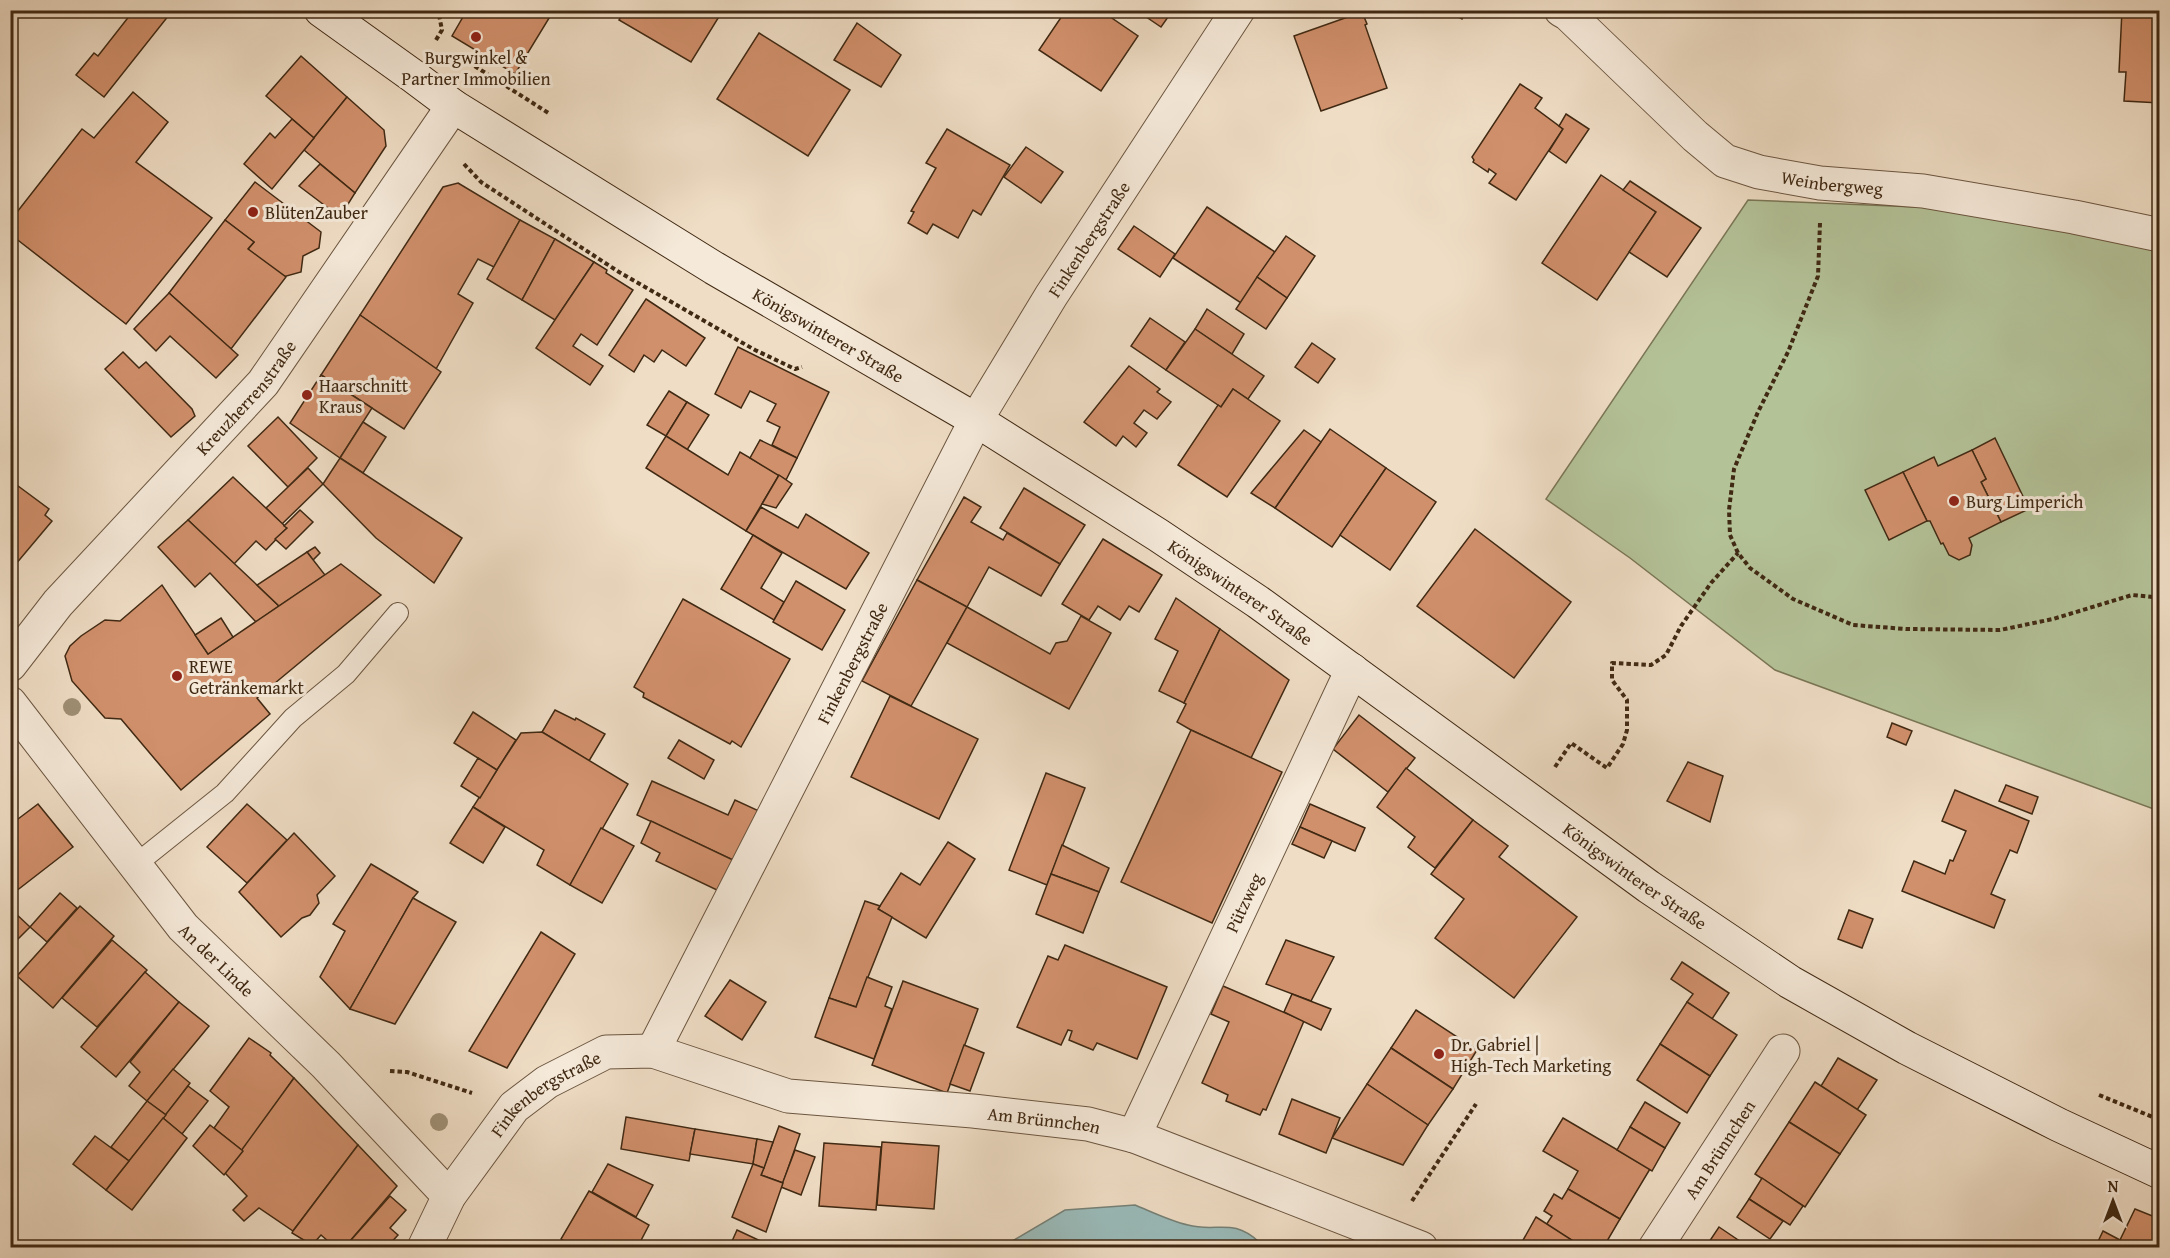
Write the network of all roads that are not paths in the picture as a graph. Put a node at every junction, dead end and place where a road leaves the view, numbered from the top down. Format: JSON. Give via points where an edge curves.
{"nodes":[{"id":1,"x":321,"y":10,"type":"edge"},
{"id":2,"x":1238,"y":10,"type":"edge"},
{"id":3,"x":1561,"y":10,"type":"edge"},
{"id":4,"x":453,"y":106,"type":"junction"},
{"id":5,"x":2160,"y":235,"type":"edge"},
{"id":6,"x":976,"y":420,"type":"junction"},
{"id":7,"x":398,"y":613,"type":"dead end"},
{"id":8,"x":10,"y":665,"type":"edge"},
{"id":9,"x":1352,"y":669,"type":"junction"},
{"id":10,"x":10,"y":703,"type":"edge"},
{"id":11,"x":135,"y":865,"type":"junction"},
{"id":12,"x":653,"y":1051,"type":"junction"},
{"id":13,"x":1783,"y":1051,"type":"dead end"},
{"id":14,"x":1134,"y":1136,"type":"junction"},
{"id":15,"x":2160,"y":1172,"type":"edge"},
{"id":16,"x":449,"y":1196,"type":"junction"},
{"id":17,"x":424,"y":1248,"type":"edge"},
{"id":18,"x":1421,"y":1248,"type":"edge"},
{"id":19,"x":1655,"y":1248,"type":"edge"}],
"edges":[{"from":1,"to":4,"type":"street","name":"Königswinterer Straße"},
{"from":2,"to":6,"type":"street","name":"Finkenbergstraße","via":[[1051,296]]},
{"from":3,"to":5,"type":"street","name":"Weinbergweg","via":[[1725,161],[1759,172],[1820,183],[1923,191]]},
{"from":4,"to":6,"type":"street","name":"Königswinterer Straße","via":[[714,268]]},
{"from":4,"to":8,"type":"street","name":"Kreuzherrenstraße","via":[[263,383],[58,603]]},
{"from":6,"to":9,"type":"street","name":"Königswinterer Straße","via":[[1167,541]]},
{"from":6,"to":12,"type":"street","name":"Finkenbergstraße"},
{"from":7,"to":11,"type":"lane","via":[[346,674],[293,718],[225,794]]},
{"from":9,"to":14,"type":"street","name":"Pützweg"},
{"from":9,"to":15,"type":"street","name":"Königswinterer Straße","via":[[1649,887],[1790,982],[1907,1048]]},
{"from":10,"to":11,"type":"street","name":"An der Linde"},
{"from":11,"to":16,"type":"street","name":"An der Linde","via":[[183,927],[326,1065]]},
{"from":12,"to":14,"type":"street","name":"Am Brünnchen","via":[[788,1096],[1077,1123]]},
{"from":12,"to":16,"type":"street","name":"Finkenbergstraße","via":[[606,1052],[547,1082],[514,1107]]},
{"from":13,"to":19,"type":"street","name":"Am Brünnchen"},
{"from":14,"to":18,"type":"street","name":"Am Brünnchen"},
{"from":16,"to":17,"type":"street","name":"Finkenbergstraße"}]}
